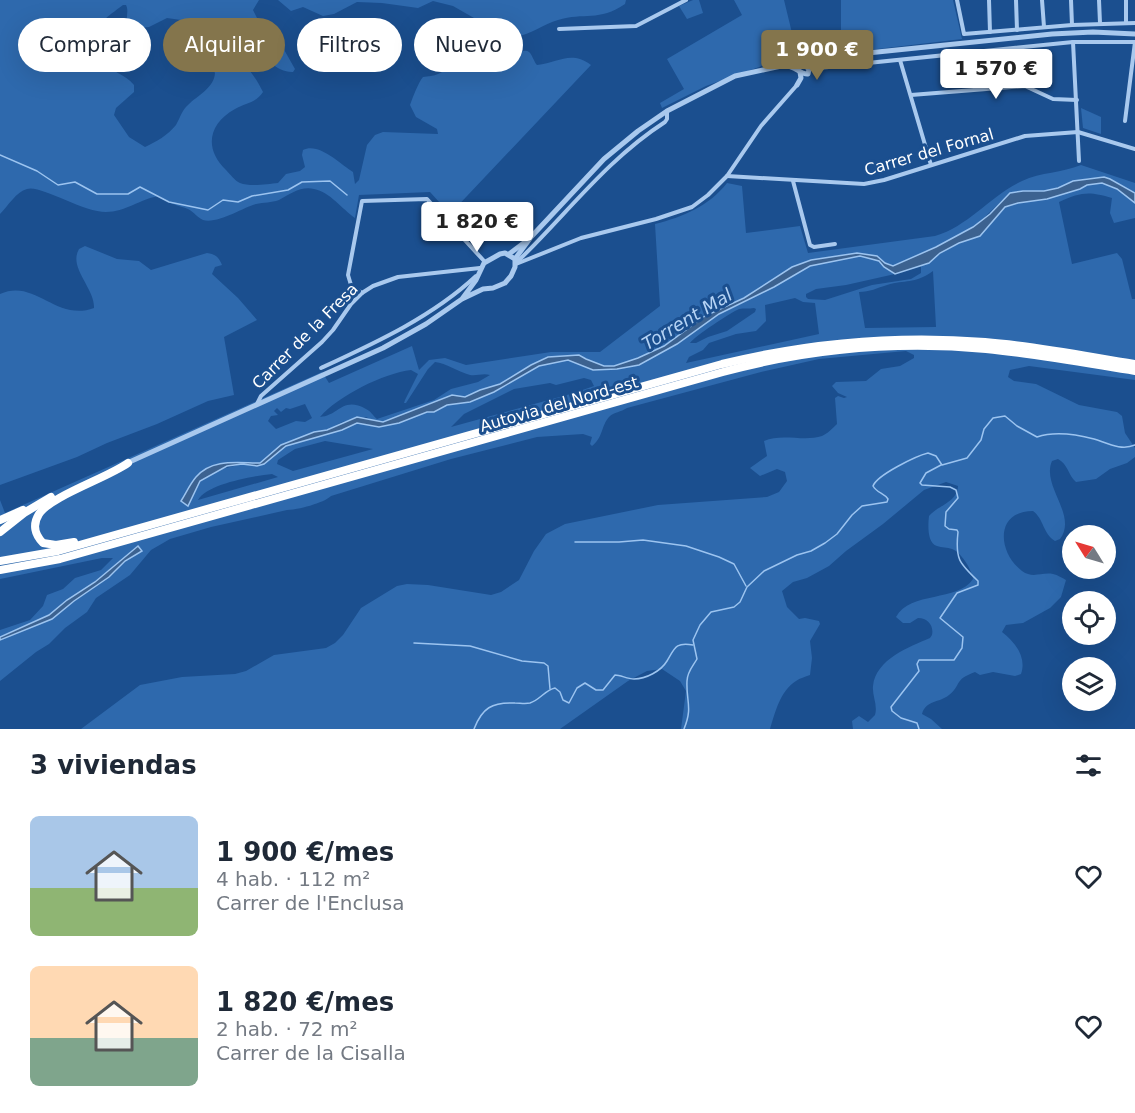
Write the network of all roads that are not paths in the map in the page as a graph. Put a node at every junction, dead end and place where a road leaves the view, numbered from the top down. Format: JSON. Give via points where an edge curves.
{"nodes":[{"id":1,"x":686,"y":0,"type":"edge"},
{"id":2,"x":957,"y":0,"type":"edge"},
{"id":3,"x":989,"y":0,"type":"edge"},
{"id":4,"x":1016,"y":0,"type":"edge"},
{"id":5,"x":1042,"y":0,"type":"edge"},
{"id":6,"x":1071,"y":0,"type":"edge"},
{"id":7,"x":1100,"y":0,"type":"edge"},
{"id":8,"x":1126,"y":0,"type":"edge"},
{"id":9,"x":1126,"y":22,"type":"junction"},
{"id":10,"x":1100,"y":23,"type":"junction"},
{"id":11,"x":1135,"y":23,"type":"edge"},
{"id":12,"x":1072,"y":25,"type":"junction"},
{"id":13,"x":1044,"y":27,"type":"junction"},
{"id":14,"x":559,"y":29,"type":"dead end"},
{"id":15,"x":1017,"y":30,"type":"junction"},
{"id":16,"x":990,"y":32,"type":"junction"},
{"id":17,"x":1135,"y":34,"type":"edge"},
{"id":18,"x":1073,"y":42,"type":"junction"},
{"id":19,"x":1135,"y":42,"type":"edge"},
{"id":20,"x":818,"y":60,"type":"junction"},
{"id":21,"x":900,"y":60,"type":"junction"},
{"id":22,"x":800,"y":62,"type":"junction"},
{"id":23,"x":784,"y":65,"type":"junction"},
{"id":24,"x":800,"y":71,"type":"junction"},
{"id":25,"x":808,"y":72,"type":"junction"},
{"id":26,"x":797,"y":85,"type":"junction"},
{"id":27,"x":911,"y":96,"type":"junction"},
{"id":28,"x":1128,"y":98,"type":"junction"},
{"id":29,"x":1135,"y":99,"type":"edge"},
{"id":30,"x":1077,"y":100,"type":"junction"},
{"id":31,"x":667,"y":111,"type":"junction"},
{"id":32,"x":1125,"y":121,"type":"dead end"},
{"id":33,"x":1078,"y":132,"type":"junction"},
{"id":34,"x":1135,"y":149,"type":"edge"},
{"id":35,"x":1079,"y":160,"type":"dead end"},
{"id":36,"x":932,"y":165,"type":"junction"},
{"id":37,"x":727,"y":176,"type":"junction"},
{"id":38,"x":792,"y":181,"type":"junction"},
{"id":39,"x":531,"y":237,"type":"junction"},
{"id":40,"x":836,"y":244,"type":"dead end"},
{"id":41,"x":509,"y":254,"type":"junction"},
{"id":42,"x":485,"y":262,"type":"junction"},
{"id":43,"x":516,"y":262,"type":"junction"},
{"id":44,"x":480,"y":268,"type":"junction"},
{"id":45,"x":476,"y":278,"type":"junction"},
{"id":46,"x":483,"y":289,"type":"junction"},
{"id":47,"x":362,"y":293,"type":"junction"},
{"id":48,"x":462,"y":299,"type":"junction"},
{"id":49,"x":1135,"y":364,"type":"edge"},
{"id":50,"x":321,"y":368,"type":"dead end"},
{"id":51,"x":1135,"y":371,"type":"edge"},
{"id":52,"x":256,"y":406,"type":"junction"},
{"id":53,"x":128,"y":463,"type":"junction"},
{"id":54,"x":51,"y":497,"type":"junction"},
{"id":55,"x":0,"y":520,"type":"edge"},
{"id":56,"x":0,"y":532,"type":"edge"},
{"id":57,"x":93,"y":541,"type":"junction"},
{"id":58,"x":0,"y":561,"type":"edge"},
{"id":59,"x":0,"y":570,"type":"edge"}],
"edges":[{"from":1,"to":14,"type":"street","via":[[636,26]]},
{"from":2,"to":16,"type":"street","via":[[964,34]]},
{"from":3,"to":16,"type":"street"},
{"from":4,"to":15,"type":"street"},
{"from":5,"to":13,"type":"street"},
{"from":6,"to":12,"type":"street"},
{"from":7,"to":10,"type":"street"},
{"from":8,"to":9,"type":"street"},
{"from":9,"to":10,"type":"street"},
{"from":9,"to":11,"type":"street"},
{"from":10,"to":12,"type":"street"},
{"from":12,"to":13,"type":"street"},
{"from":13,"to":15,"type":"street"},
{"from":15,"to":16,"type":"street"},
{"from":17,"to":20,"type":"street","via":[[1052,34]]},
{"from":18,"to":19,"type":"street"},
{"from":18,"to":21,"type":"street"},
{"from":18,"to":30,"type":"street"},
{"from":19,"to":28,"type":"street"},
{"from":20,"to":22,"type":"street"},
{"from":20,"to":25,"type":"street"},
{"from":21,"to":25,"type":"street"},
{"from":21,"to":27,"type":"street"},
{"from":22,"to":23,"type":"street"},
{"from":22,"to":24,"type":"street"},
{"from":22,"to":25,"type":"street"},
{"from":23,"to":24,"type":"street"},
{"from":23,"to":31,"type":"street","via":[[735,76]]},
{"from":24,"to":25,"type":"street"},
{"from":24,"to":26,"type":"street"},
{"from":25,"to":26,"type":"street"},
{"from":26,"to":37,"type":"street","via":[[761,126]]},
{"from":27,"to":30,"type":"street","via":[[1025,87],[1053,99]]},
{"from":27,"to":36,"type":"street"},
{"from":28,"to":29,"type":"street"},
{"from":28,"to":32,"type":"street"},
{"from":30,"to":33,"type":"street"},
{"from":31,"to":39,"type":"street","via":[[604,159]]},
{"from":31,"to":43,"type":"street","via":[[665,122],[616,159]]},
{"from":33,"to":34,"type":"street","name":"Carrer del Fornal"},
{"from":33,"to":35,"type":"street"},
{"from":33,"to":36,"type":"street","name":"Carrer del Fornal","via":[[1026,136]]},
{"from":36,"to":38,"type":"street","name":"Carrer del Fornal","via":[[864,184]]},
{"from":37,"to":38,"type":"street","name":"Carrer del Fornal"},
{"from":37,"to":43,"type":"street","via":[[708,195],[679,213],[581,238]]},
{"from":38,"to":40,"type":"street","via":[[810,245]]},
{"from":39,"to":41,"type":"street"},
{"from":39,"to":43,"type":"street"},
{"from":41,"to":42,"type":"street"},
{"from":41,"to":43,"type":"street"},
{"from":42,"to":44,"type":"street"},
{"from":42,"to":47,"type":"street","via":[[427,199],[362,201],[348,274],[351,285]]},
{"from":43,"to":46,"type":"street","via":[[505,283]]},
{"from":44,"to":45,"type":"street"},
{"from":44,"to":47,"type":"street","name":"Carrer de la Fresa","via":[[398,277]]},
{"from":45,"to":46,"type":"street"},
{"from":45,"to":48,"type":"street"},
{"from":45,"to":50,"type":"street","via":[[405,326]]},
{"from":46,"to":48,"type":"street"},
{"from":47,"to":52,"type":"street","name":"Carrer de la Fresa","via":[[322,342],[261,396]]},
{"from":48,"to":52,"type":"street","via":[[383,348]]},
{"from":49,"to":57,"type":"highway","name":"Autovia del Nord-est","via":[[1026,346],[949,340],[866,341],[784,351]]},
{"from":51,"to":59,"type":"highway","name":"Autovia del Nord-est","via":[[985,349],[924,347],[835,351],[766,362],[60,559]]},
{"from":52,"to":53,"type":"street"},
{"from":53,"to":54,"type":"street"},
{"from":53,"to":57,"type":"highway","via":[[38,515],[36,534],[44,543]]},
{"from":54,"to":55,"type":"highway"},
{"from":54,"to":56,"type":"highway"},
{"from":57,"to":58,"type":"highway","name":"Autovia del Nord-est"}]}
